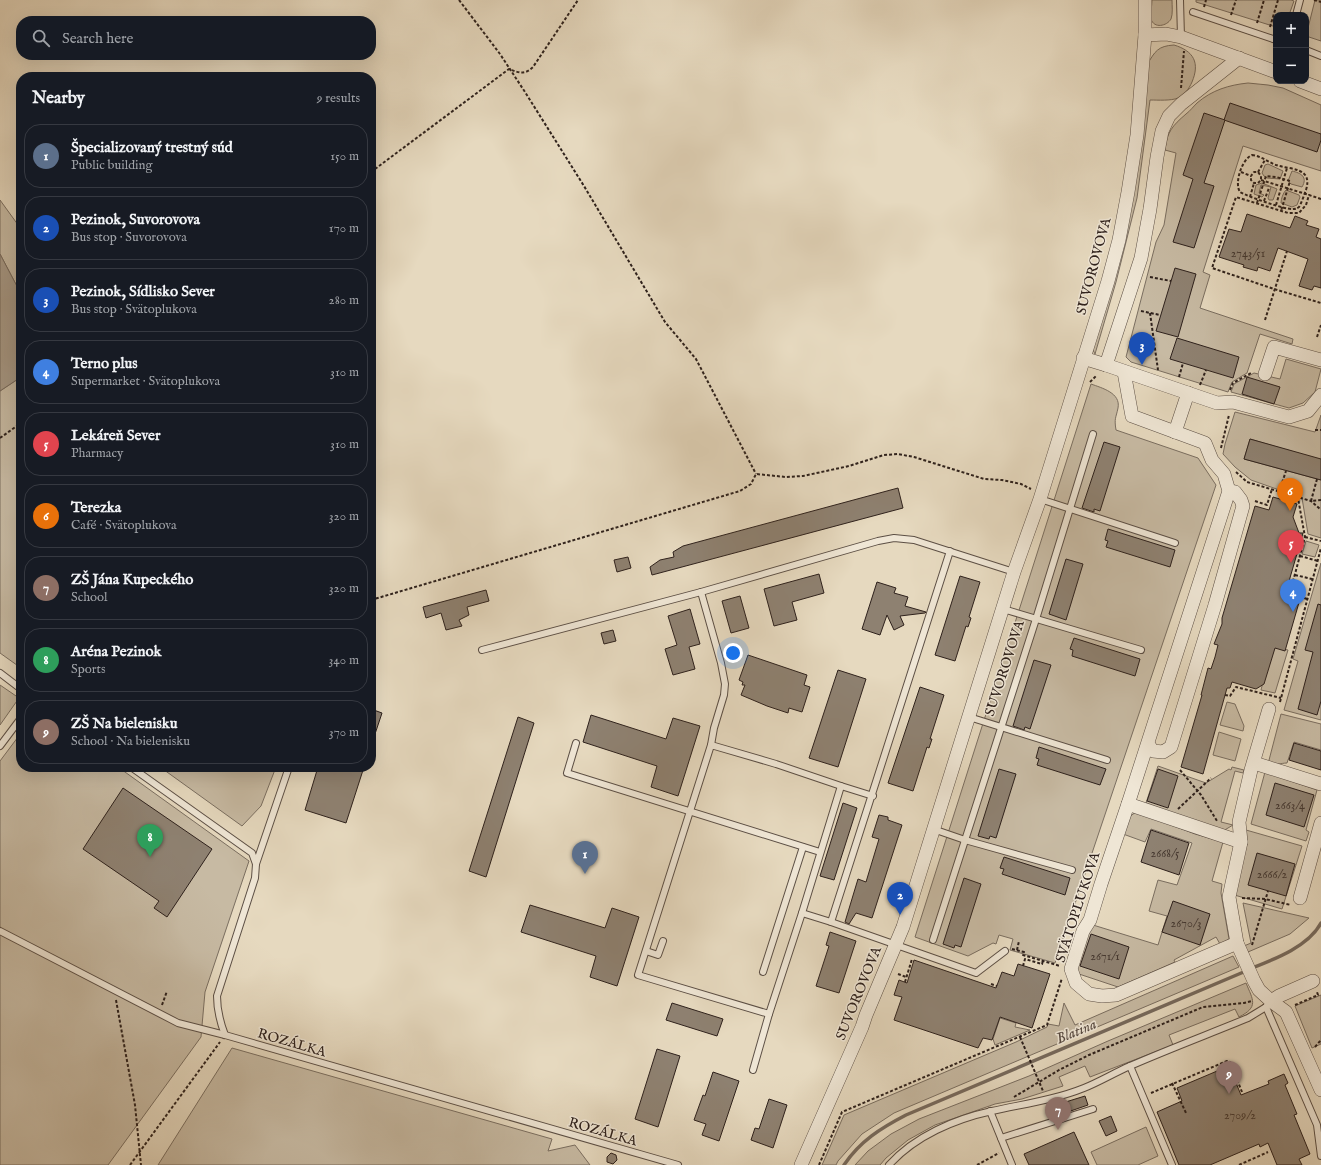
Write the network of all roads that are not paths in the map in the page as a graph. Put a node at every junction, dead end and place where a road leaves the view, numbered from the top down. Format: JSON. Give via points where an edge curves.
{"nodes":[{"id":1,"x":1145,"y":0,"type":"edge"},
{"id":2,"x":1180,"y":0,"type":"edge"},
{"id":3,"x":1300,"y":0,"type":"edge"},
{"id":4,"x":1193,"y":12,"type":"dead end"},
{"id":5,"x":1297,"y":12,"type":"edge"},
{"id":6,"x":1145,"y":35,"type":"junction"},
{"id":7,"x":1273,"y":39,"type":"edge"},
{"id":8,"x":1183,"y":42,"type":"junction"},
{"id":9,"x":1309,"y":51,"type":"edge"},
{"id":10,"x":1321,"y":56,"type":"edge"},
{"id":11,"x":1239,"y":58,"type":"junction"},
{"id":12,"x":1273,"y":71,"type":"edge"},
{"id":13,"x":1308,"y":84,"type":"edge"},
{"id":14,"x":1321,"y":89,"type":"edge"},
{"id":15,"x":1083,"y":358,"type":"junction"},
{"id":16,"x":1321,"y":360,"type":"edge"},
{"id":17,"x":1106,"y":365,"type":"junction"},
{"id":18,"x":1124,"y":372,"type":"junction"},
{"id":19,"x":1264,"y":374,"type":"dead end"},
{"id":20,"x":1188,"y":393,"type":"junction"},
{"id":21,"x":1321,"y":395,"type":"edge"},
{"id":22,"x":1175,"y":432,"type":"junction"},
{"id":23,"x":1093,"y":434,"type":"dead end"},
{"id":24,"x":1229,"y":491,"type":"junction"},
{"id":25,"x":1040,"y":497,"type":"junction"},
{"id":26,"x":1070,"y":509,"type":"junction"},
{"id":27,"x":1175,"y":543,"type":"dead end"},
{"id":28,"x":950,"y":551,"type":"junction"},
{"id":29,"x":1014,"y":572,"type":"junction"},
{"id":30,"x":701,"y":592,"type":"junction"},
{"id":31,"x":1003,"y":609,"type":"junction"},
{"id":32,"x":1036,"y":619,"type":"junction"},
{"id":33,"x":482,"y":650,"type":"dead end"},
{"id":34,"x":1141,"y":650,"type":"dead end"},
{"id":35,"x":0,"y":673,"type":"edge"},
{"id":36,"x":16,"y":685,"type":"edge"},
{"id":37,"x":1274,"y":707,"type":"road end"},
{"id":38,"x":969,"y":717,"type":"junction"},
{"id":39,"x":16,"y":725,"type":"edge"},
{"id":40,"x":1001,"y":728,"type":"junction"},
{"id":41,"x":576,"y":743,"type":"dead end"},
{"id":42,"x":1148,"y":744,"type":"junction"},
{"id":43,"x":711,"y":745,"type":"junction"},
{"id":44,"x":0,"y":746,"type":"edge"},
{"id":45,"x":1107,"y":760,"type":"dead end"},
{"id":46,"x":1254,"y":763,"type":"junction"},
{"id":47,"x":138,"y":772,"type":"edge"},
{"id":48,"x":287,"y":772,"type":"edge"},
{"id":49,"x":1321,"y":784,"type":"edge"},
{"id":50,"x":841,"y":786,"type":"junction"},
{"id":51,"x":873,"y":796,"type":"junction"},
{"id":52,"x":1128,"y":804,"type":"junction"},
{"id":53,"x":690,"y":812,"type":"junction"},
{"id":54,"x":1321,"y":823,"type":"edge"},
{"id":55,"x":933,"y":829,"type":"junction"},
{"id":56,"x":965,"y":840,"type":"junction"},
{"id":57,"x":1241,"y":842,"type":"junction"},
{"id":58,"x":803,"y":847,"type":"junction"},
{"id":59,"x":820,"y":852,"type":"junction"},
{"id":60,"x":256,"y":864,"type":"junction"},
{"id":61,"x":1072,"y":870,"type":"dead end"},
{"id":62,"x":1300,"y":898,"type":"road end"},
{"id":63,"x":802,"y":913,"type":"junction"},
{"id":64,"x":831,"y":922,"type":"junction"},
{"id":65,"x":0,"y":931,"type":"edge"},
{"id":66,"x":933,"y":940,"type":"dead end"},
{"id":67,"x":663,"y":941,"type":"dead end"},
{"id":68,"x":1237,"y":943,"type":"junction"},
{"id":69,"x":895,"y":944,"type":"junction"},
{"id":70,"x":646,"y":951,"type":"junction"},
{"id":71,"x":1008,"y":951,"type":"road end"},
{"id":72,"x":763,"y":972,"type":"dead end"},
{"id":73,"x":1313,"y":982,"type":"dead end"},
{"id":74,"x":1269,"y":1004,"type":"junction"},
{"id":75,"x":769,"y":1014,"type":"junction"},
{"id":76,"x":225,"y":1035,"type":"junction"},
{"id":77,"x":1130,"y":1066,"type":"junction"},
{"id":78,"x":753,"y":1070,"type":"dead end"},
{"id":79,"x":1321,"y":1090,"type":"edge"},
{"id":80,"x":1093,"y":1109,"type":"dead end"},
{"id":81,"x":990,"y":1111,"type":"junction"},
{"id":82,"x":1001,"y":1138,"type":"junction"},
{"id":83,"x":1321,"y":1156,"type":"edge"},
{"id":84,"x":678,"y":1165,"type":"edge"},
{"id":85,"x":801,"y":1165,"type":"edge"},
{"id":86,"x":889,"y":1165,"type":"edge"},
{"id":87,"x":1012,"y":1165,"type":"edge"},
{"id":88,"x":1172,"y":1165,"type":"edge"}],
"edges":[{"from":1,"to":6,"type":"street","name":"SUVOROVOVA"},
{"from":2,"to":8,"type":"lane"},
{"from":3,"to":5,"type":"lane"},
{"from":4,"to":7,"type":"lane"},
{"from":6,"to":8,"type":"street","via":[[1166,34]]},
{"from":6,"to":15,"type":"street","name":"SUVOROVOVA","via":[[1137,135],[1119,240]]},
{"from":8,"to":11,"type":"street"},
{"from":9,"to":10,"type":"lane"},
{"from":11,"to":12,"type":"street"},
{"from":11,"to":17,"type":"street","via":[[1172,112],[1164,125],[1140,258]]},
{"from":13,"to":14,"type":"street"},
{"from":15,"to":17,"type":"street"},
{"from":15,"to":25,"type":"street","name":"SUVOROVOVA"},
{"from":16,"to":19,"type":"street","via":[[1274,347]]},
{"from":17,"to":18,"type":"street"},
{"from":18,"to":20,"type":"street"},
{"from":18,"to":22,"type":"street","via":[[1132,416]]},
{"from":20,"to":21,"type":"street","via":[[1217,403],[1231,398],[1289,417],[1308,411]]},
{"from":20,"to":22,"type":"street"},
{"from":22,"to":24,"type":"street","via":[[1205,443],[1212,460],[1224,474]]},
{"from":23,"to":26,"type":"lane","name":"SUVOROVOVA"},
{"from":24,"to":42,"type":"street","name":"SVÄTOPLUKOVA"},
{"from":24,"to":42,"type":"street","via":[[1235,492],[1243,506],[1171,747],[1163,752],[1153,751]]},
{"from":25,"to":26,"type":"lane"},
{"from":25,"to":29,"type":"street","name":"SUVOROVOVA"},
{"from":26,"to":27,"type":"lane"},
{"from":26,"to":32,"type":"lane","name":"SUVOROVOVA"},
{"from":28,"to":29,"type":"lane"},
{"from":28,"to":30,"type":"lane","via":[[914,540],[894,538]]},
{"from":28,"to":51,"type":"lane"},
{"from":29,"to":31,"type":"street","name":"SUVOROVOVA"},
{"from":30,"to":33,"type":"lane"},
{"from":30,"to":43,"type":"lane","via":[[725,684]]},
{"from":31,"to":32,"type":"lane","name":"SUVOROVOVA"},
{"from":31,"to":38,"type":"street","name":"SUVOROVOVA"},
{"from":32,"to":34,"type":"lane","name":"SUVOROVOVA"},
{"from":32,"to":40,"type":"lane","name":"SUVOROVOVA"},
{"from":35,"to":36,"type":"lane"},
{"from":37,"to":46,"type":"street"},
{"from":38,"to":40,"type":"lane","name":"SUVOROVOVA"},
{"from":38,"to":55,"type":"street","name":"SUVOROVOVA"},
{"from":39,"to":44,"type":"lane"},
{"from":40,"to":45,"type":"lane","name":"SUVOROVOVA"},
{"from":40,"to":56,"type":"lane","name":"SUVOROVOVA"},
{"from":41,"to":53,"type":"lane","via":[[567,773]]},
{"from":42,"to":52,"type":"street","name":"SVÄTOPLUKOVA"},
{"from":43,"to":50,"type":"lane"},
{"from":43,"to":53,"type":"lane"},
{"from":46,"to":49,"type":"street"},
{"from":46,"to":57,"type":"street","via":[[1239,822]]},
{"from":47,"to":60,"type":"lane","via":[[252,853]]},
{"from":48,"to":60,"type":"lane"},
{"from":50,"to":51,"type":"lane"},
{"from":50,"to":59,"type":"lane"},
{"from":51,"to":64,"type":"lane"},
{"from":52,"to":57,"type":"street"},
{"from":52,"to":68,"type":"street","name":"SVÄTOPLUKOVA","via":[[1071,970],[1076,983],[1089,994],[1116,995]]},
{"from":53,"to":58,"type":"lane"},
{"from":53,"to":70,"type":"lane"},
{"from":54,"to":62,"type":"street"},
{"from":55,"to":56,"type":"lane"},
{"from":55,"to":69,"type":"street","name":"SUVOROVOVA","via":[[903,927]]},
{"from":56,"to":61,"type":"lane"},
{"from":56,"to":66,"type":"lane","name":"SUVOROVOVA"},
{"from":57,"to":68,"type":"street","via":[[1229,897]]},
{"from":58,"to":59,"type":"lane"},
{"from":58,"to":72,"type":"lane"},
{"from":59,"to":63,"type":"lane"},
{"from":60,"to":76,"type":"lane","via":[[255,878],[217,996],[218,1018]]},
{"from":63,"to":64,"type":"lane"},
{"from":63,"to":75,"type":"lane"},
{"from":64,"to":69,"type":"lane"},
{"from":65,"to":76,"type":"lane","name":"ROZÁLKA","via":[[178,1023]]},
{"from":67,"to":70,"type":"lane","via":[[658,955]]},
{"from":68,"to":74,"type":"street","via":[[1246,952],[1254,981]]},
{"from":69,"to":71,"type":"lane","via":[[976,973]]},
{"from":69,"to":85,"type":"street","name":"SUVOROVOVA","via":[[862,1027]]},
{"from":70,"to":75,"type":"lane","via":[[638,975]]},
{"from":73,"to":74,"type":"street","via":[[1279,996]]},
{"from":74,"to":77,"type":"lane","via":[[1248,1018]]},
{"from":74,"to":79,"type":"street","via":[[1286,1012]]},
{"from":74,"to":83,"type":"lane","via":[[1317,1125]]},
{"from":75,"to":78,"type":"lane"},
{"from":76,"to":84,"type":"lane","name":"ROZÁLKA"},
{"from":77,"to":81,"type":"lane","via":[[1083,1088],[1047,1099]]},
{"from":77,"to":88,"type":"lane"},
{"from":80,"to":82,"type":"lane"},
{"from":81,"to":82,"type":"lane"},
{"from":81,"to":86,"type":"lane","via":[[954,1122],[925,1136]]},
{"from":82,"to":87,"type":"lane"}]}
